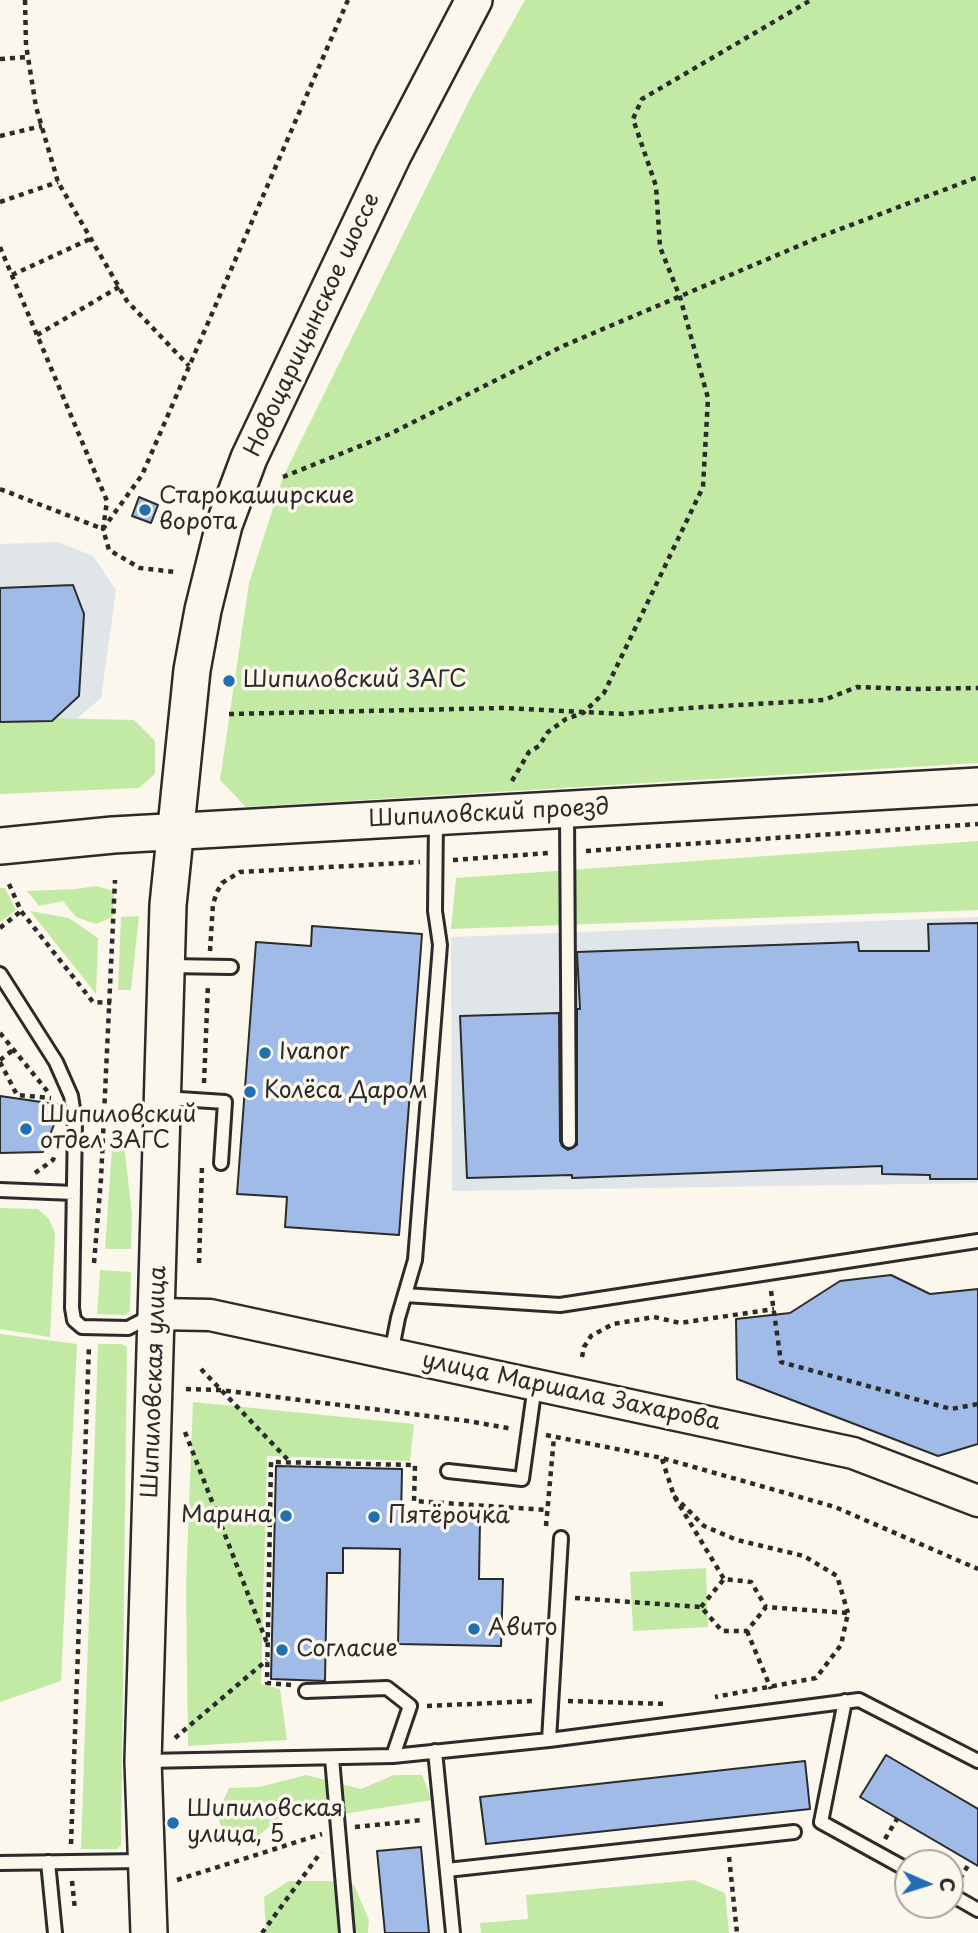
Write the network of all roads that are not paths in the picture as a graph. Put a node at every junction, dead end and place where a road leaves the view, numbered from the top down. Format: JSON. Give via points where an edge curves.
{"nodes":[{"id":1,"x":474,"y":0,"type":"edge"},
{"id":2,"x":978,"y":786,"type":"edge"},
{"id":3,"x":567,"y":810,"type":"junction"},
{"id":4,"x":436,"y":817,"type":"junction"},
{"id":5,"x":177,"y":832,"type":"junction"},
{"id":6,"x":0,"y":846,"type":"edge"},
{"id":7,"x":167,"y":966,"type":"junction"},
{"id":8,"x":231,"y":967,"type":"dead end"},
{"id":9,"x":0,"y":974,"type":"edge"},
{"id":10,"x":164,"y":1098,"type":"junction"},
{"id":11,"x":569,"y":1141,"type":"dead end"},
{"id":12,"x":221,"y":1163,"type":"dead end"},
{"id":13,"x":0,"y":1190,"type":"edge"},
{"id":14,"x":74,"y":1193,"type":"junction"},
{"id":15,"x":978,"y":1241,"type":"edge"},
{"id":16,"x":405,"y":1295,"type":"junction"},
{"id":17,"x":156,"y":1314,"type":"junction"},
{"id":18,"x":391,"y":1354,"type":"junction"},
{"id":19,"x":536,"y":1385,"type":"junction"},
{"id":20,"x":447,"y":1471,"type":"dead end"},
{"id":21,"x":978,"y":1501,"type":"edge"},
{"id":22,"x":561,"y":1538,"type":"dead end"},
{"id":23,"x":306,"y":1691,"type":"road end"},
{"id":24,"x":845,"y":1702,"type":"junction"},
{"id":25,"x":549,"y":1740,"type":"junction"},
{"id":26,"x":435,"y":1751,"type":"junction"},
{"id":27,"x":393,"y":1756,"type":"junction"},
{"id":28,"x":332,"y":1758,"type":"junction"},
{"id":29,"x":143,"y":1761,"type":"junction"},
{"id":30,"x":978,"y":1761,"type":"edge"},
{"id":31,"x":794,"y":1832,"type":"dead end"},
{"id":32,"x":12,"y":1847,"type":"dead end"},
{"id":33,"x":894,"y":1862,"type":"edge"},
{"id":34,"x":6,"y":1863,"type":"edge"},
{"id":35,"x":48,"y":1863,"type":"junction"},
{"id":36,"x":447,"y":1870,"type":"junction"},
{"id":37,"x":159,"y":1871,"type":"junction"},
{"id":38,"x":55,"y":1933,"type":"edge"},
{"id":39,"x":149,"y":1933,"type":"edge"},
{"id":40,"x":347,"y":1933,"type":"edge"},
{"id":41,"x":453,"y":1933,"type":"edge"}],
"edges":[{"from":1,"to":5,"type":"main road","name":"Новоцарицынское шоссе","via":[[291,367],[224,525],[192,670]]},
{"from":2,"to":3,"type":"main road","name":"Шипиловский проезд"},
{"from":3,"to":4,"type":"main road","name":"Шипиловский проезд"},
{"from":3,"to":11,"type":"lane"},
{"from":4,"to":5,"type":"main road","name":"Шипиловский проезд"},
{"from":4,"to":16,"type":"lane","via":[[435,911],[440,945],[415,1259]]},
{"from":5,"to":6,"type":"main road","name":"Шипиловский проезд"},
{"from":5,"to":7,"type":"main road","name":"Шипиловская улица","via":[[168,905]]},
{"from":7,"to":8,"type":"lane"},
{"from":7,"to":10,"type":"main road","name":"Шипиловская улица"},
{"from":9,"to":14,"type":"lane","via":[[56,1062],[71,1096]]},
{"from":10,"to":12,"type":"lane","via":[[226,1102]]},
{"from":10,"to":17,"type":"main road","name":"Шипиловская улица"},
{"from":13,"to":14,"type":"lane"},
{"from":14,"to":17,"type":"lane","via":[[74,1320],[82,1326],[128,1328]]},
{"from":15,"to":16,"type":"lane","via":[[560,1305]]},
{"from":16,"to":18,"type":"lane"},
{"from":17,"to":18,"type":"street","name":"улица Маршала Захарова","via":[[210,1315]]},
{"from":17,"to":29,"type":"main road","name":"Шипиловская улица"},
{"from":18,"to":19,"type":"street","name":"улица Маршала Захарова"},
{"from":19,"to":20,"type":"lane","via":[[522,1479]]},
{"from":19,"to":21,"type":"street","name":"улица Маршала Захарова","via":[[853,1452]]},
{"from":22,"to":25,"type":"lane"},
{"from":23,"to":27,"type":"lane","via":[[387,1688],[410,1706]]},
{"from":24,"to":25,"type":"lane"},
{"from":24,"to":30,"type":"lane","via":[[859,1700]]},
{"from":24,"to":33,"type":"lane","via":[[821,1822]]},
{"from":25,"to":26,"type":"lane"},
{"from":26,"to":27,"type":"lane"},
{"from":26,"to":36,"type":"lane"},
{"from":27,"to":28,"type":"lane"},
{"from":28,"to":29,"type":"lane"},
{"from":28,"to":40,"type":"lane"},
{"from":29,"to":37,"type":"main road","name":"Шипиловская улица"},
{"from":31,"to":36,"type":"lane"},
{"from":32,"to":34,"type":"lane"},
{"from":34,"to":35,"type":"lane"},
{"from":35,"to":37,"type":"lane"},
{"from":35,"to":38,"type":"lane"},
{"from":36,"to":41,"type":"lane"},
{"from":37,"to":39,"type":"main road","name":"Шипиловская улица"}]}
